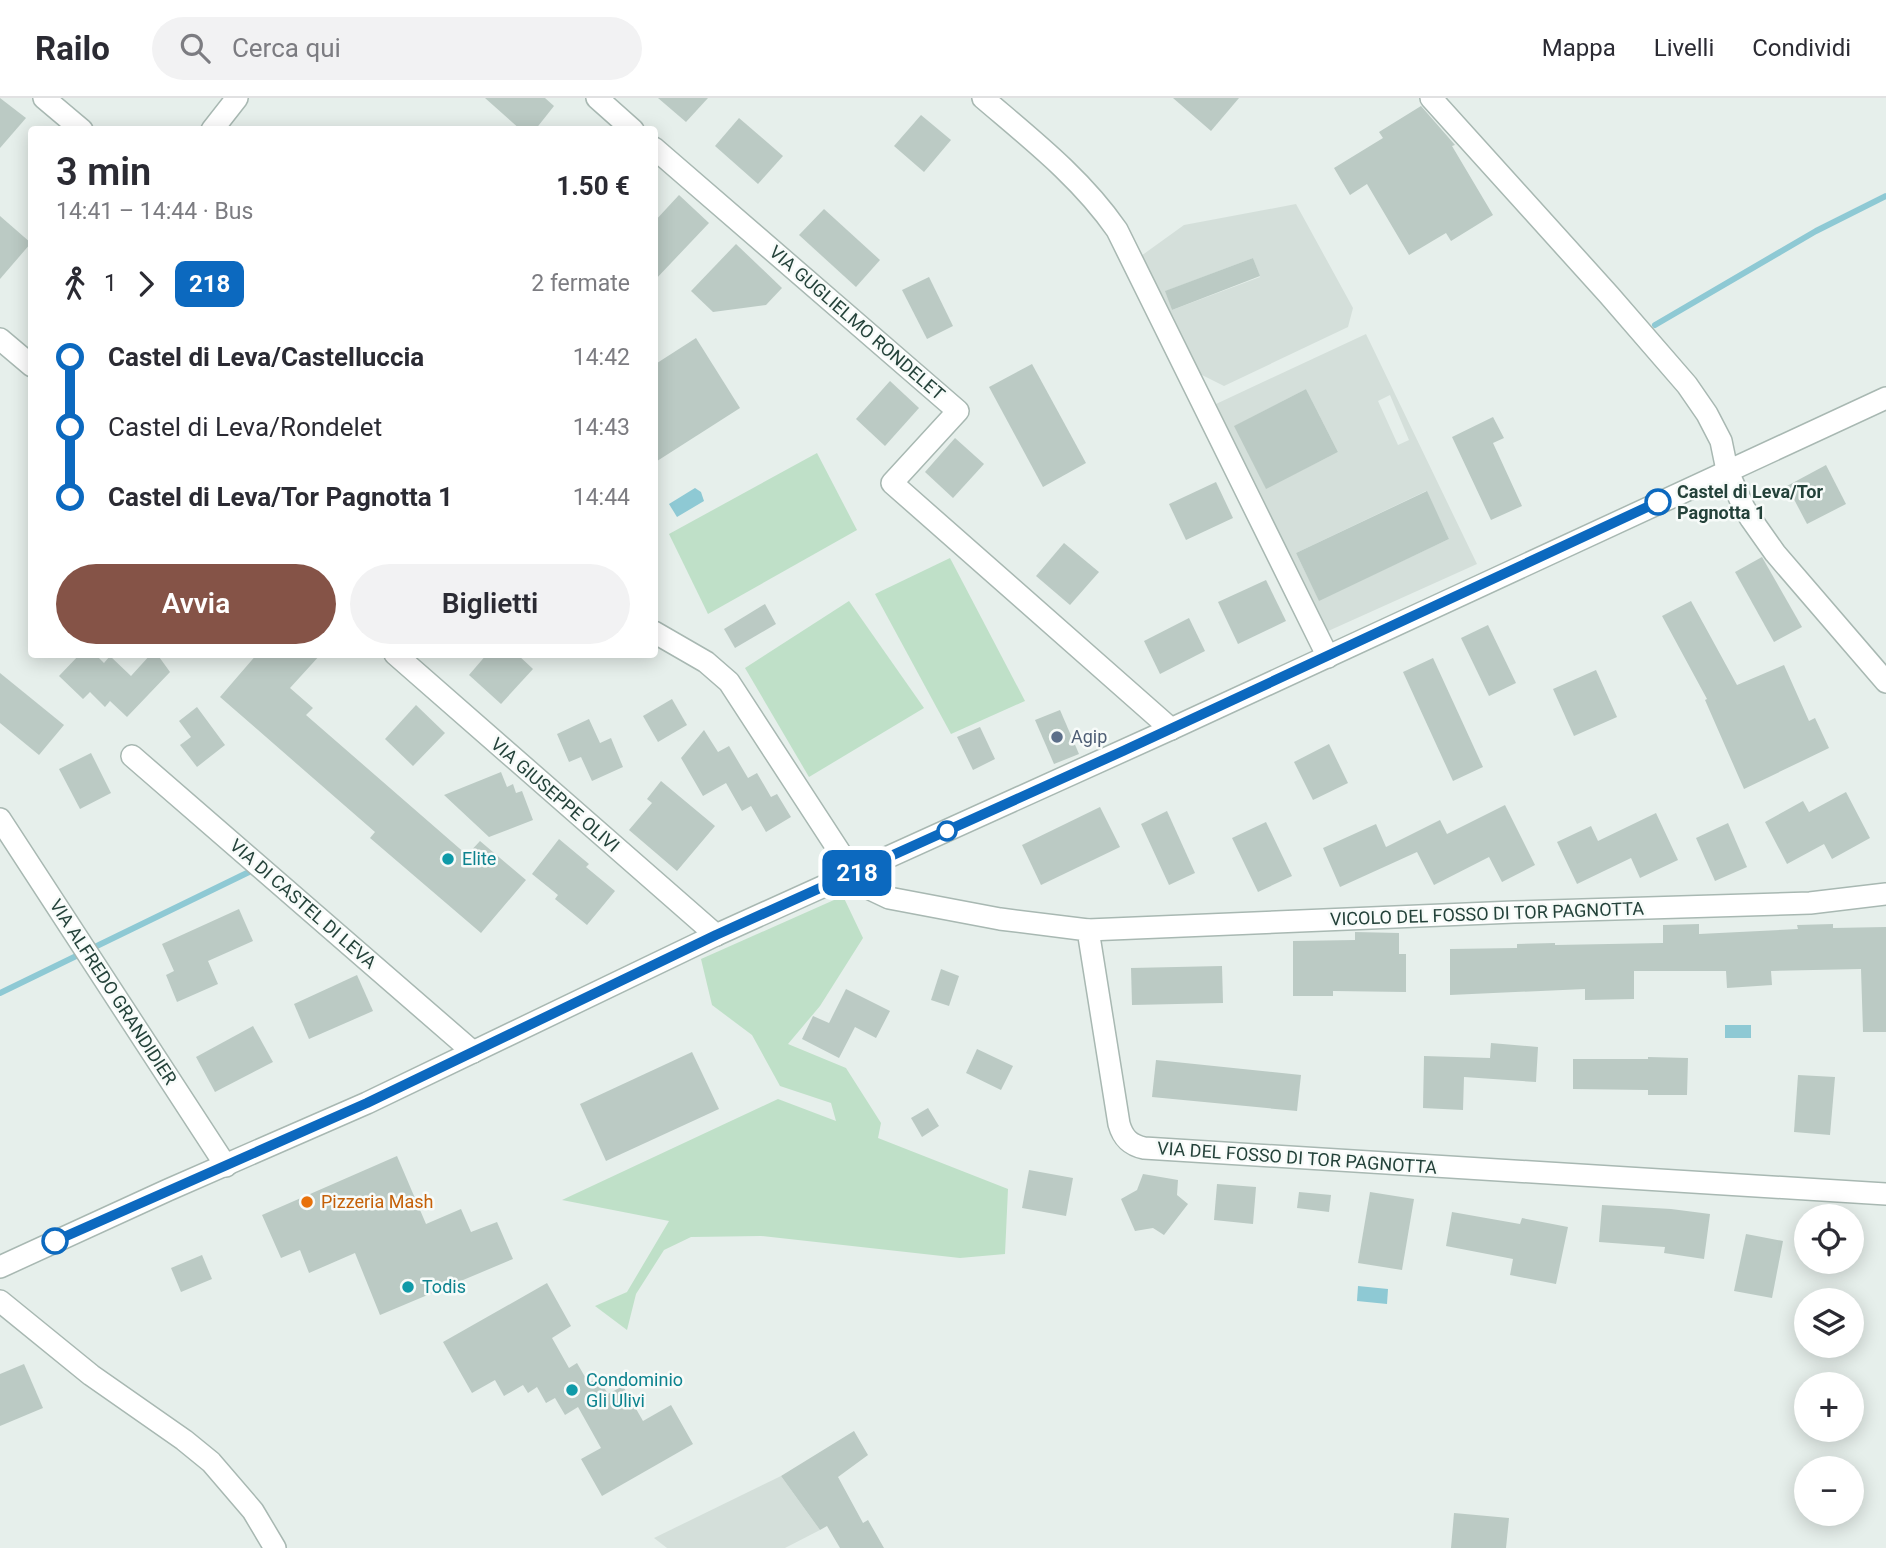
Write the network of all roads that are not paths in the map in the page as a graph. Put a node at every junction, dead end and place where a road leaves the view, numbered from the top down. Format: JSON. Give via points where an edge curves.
{"nodes":[{"id":1,"x":44,"y":98,"type":"edge"},
{"id":2,"x":237,"y":98,"type":"edge"},
{"id":3,"x":597,"y":98,"type":"edge"},
{"id":4,"x":983,"y":98,"type":"edge"},
{"id":5,"x":1431,"y":98,"type":"edge"},
{"id":6,"x":77,"y":126,"type":"edge"},
{"id":7,"x":215,"y":126,"type":"edge"},
{"id":8,"x":628,"y":126,"type":"edge"},
{"id":9,"x":658,"y":151,"type":"edge"},
{"id":10,"x":0,"y":339,"type":"edge"},
{"id":11,"x":28,"y":356,"type":"edge"},
{"id":12,"x":1886,"y":398,"type":"edge"},
{"id":13,"x":1727,"y":470,"type":"junction"},
{"id":14,"x":658,"y":634,"type":"edge"},
{"id":15,"x":1328,"y":657,"type":"junction"},
{"id":16,"x":400,"y":658,"type":"edge"},
{"id":17,"x":1886,"y":682,"type":"edge"},
{"id":18,"x":1171,"y":729,"type":"junction"},
{"id":19,"x":132,"y":757,"type":"dead end"},
{"id":20,"x":0,"y":819,"type":"edge"},
{"id":21,"x":854,"y":874,"type":"junction"},
{"id":22,"x":1886,"y":894,"type":"edge"},
{"id":23,"x":1088,"y":930,"type":"junction"},
{"id":24,"x":716,"y":935,"type":"junction"},
{"id":25,"x":473,"y":1052,"type":"junction"},
{"id":26,"x":226,"y":1166,"type":"junction"},
{"id":27,"x":1886,"y":1194,"type":"edge"},
{"id":28,"x":0,"y":1267,"type":"edge"},
{"id":29,"x":0,"y":1301,"type":"edge"},
{"id":30,"x":275,"y":1548,"type":"edge"}],
"edges":[{"from":1,"to":6,"type":"street"},
{"from":2,"to":7,"type":"street"},
{"from":3,"to":8,"type":"street"},
{"from":4,"to":15,"type":"street","via":[[1068,171],[1117,230]]},
{"from":5,"to":13,"type":"street","via":[[1687,385],[1721,442]]},
{"from":9,"to":18,"type":"street","name":"VIA GUGLIELMO RONDELET","via":[[958,411],[892,483]]},
{"from":10,"to":11,"type":"street"},
{"from":12,"to":13,"type":"street"},
{"from":13,"to":15,"type":"street"},
{"from":13,"to":17,"type":"street","via":[[1744,508],[1775,553]]},
{"from":14,"to":21,"type":"street","via":[[706,662],[729,682]]},
{"from":15,"to":18,"type":"street"},
{"from":16,"to":24,"type":"street","name":"VIA GIUSEPPE OLIVI"},
{"from":18,"to":21,"type":"street"},
{"from":19,"to":25,"type":"street","name":"VIA DI CASTEL DI LEVA"},
{"from":20,"to":26,"type":"street","name":"VIA ALFREDO GRANDIDIER"},
{"from":21,"to":23,"type":"street","via":[[889,898]]},
{"from":21,"to":24,"type":"street"},
{"from":22,"to":23,"type":"street","name":"VICOLO DEL FOSSO DI TOR PAGNOTTA","via":[[1810,903]]},
{"from":23,"to":27,"type":"street","name":"VIA DEL FOSSO DI TOR PAGNOTTA","via":[[1119,1124],[1134,1146]]},
{"from":24,"to":25,"type":"street"},
{"from":25,"to":26,"type":"street"},
{"from":26,"to":28,"type":"street"},
{"from":29,"to":30,"type":"street","via":[[91,1376],[211,1462],[253,1511]]}]}
